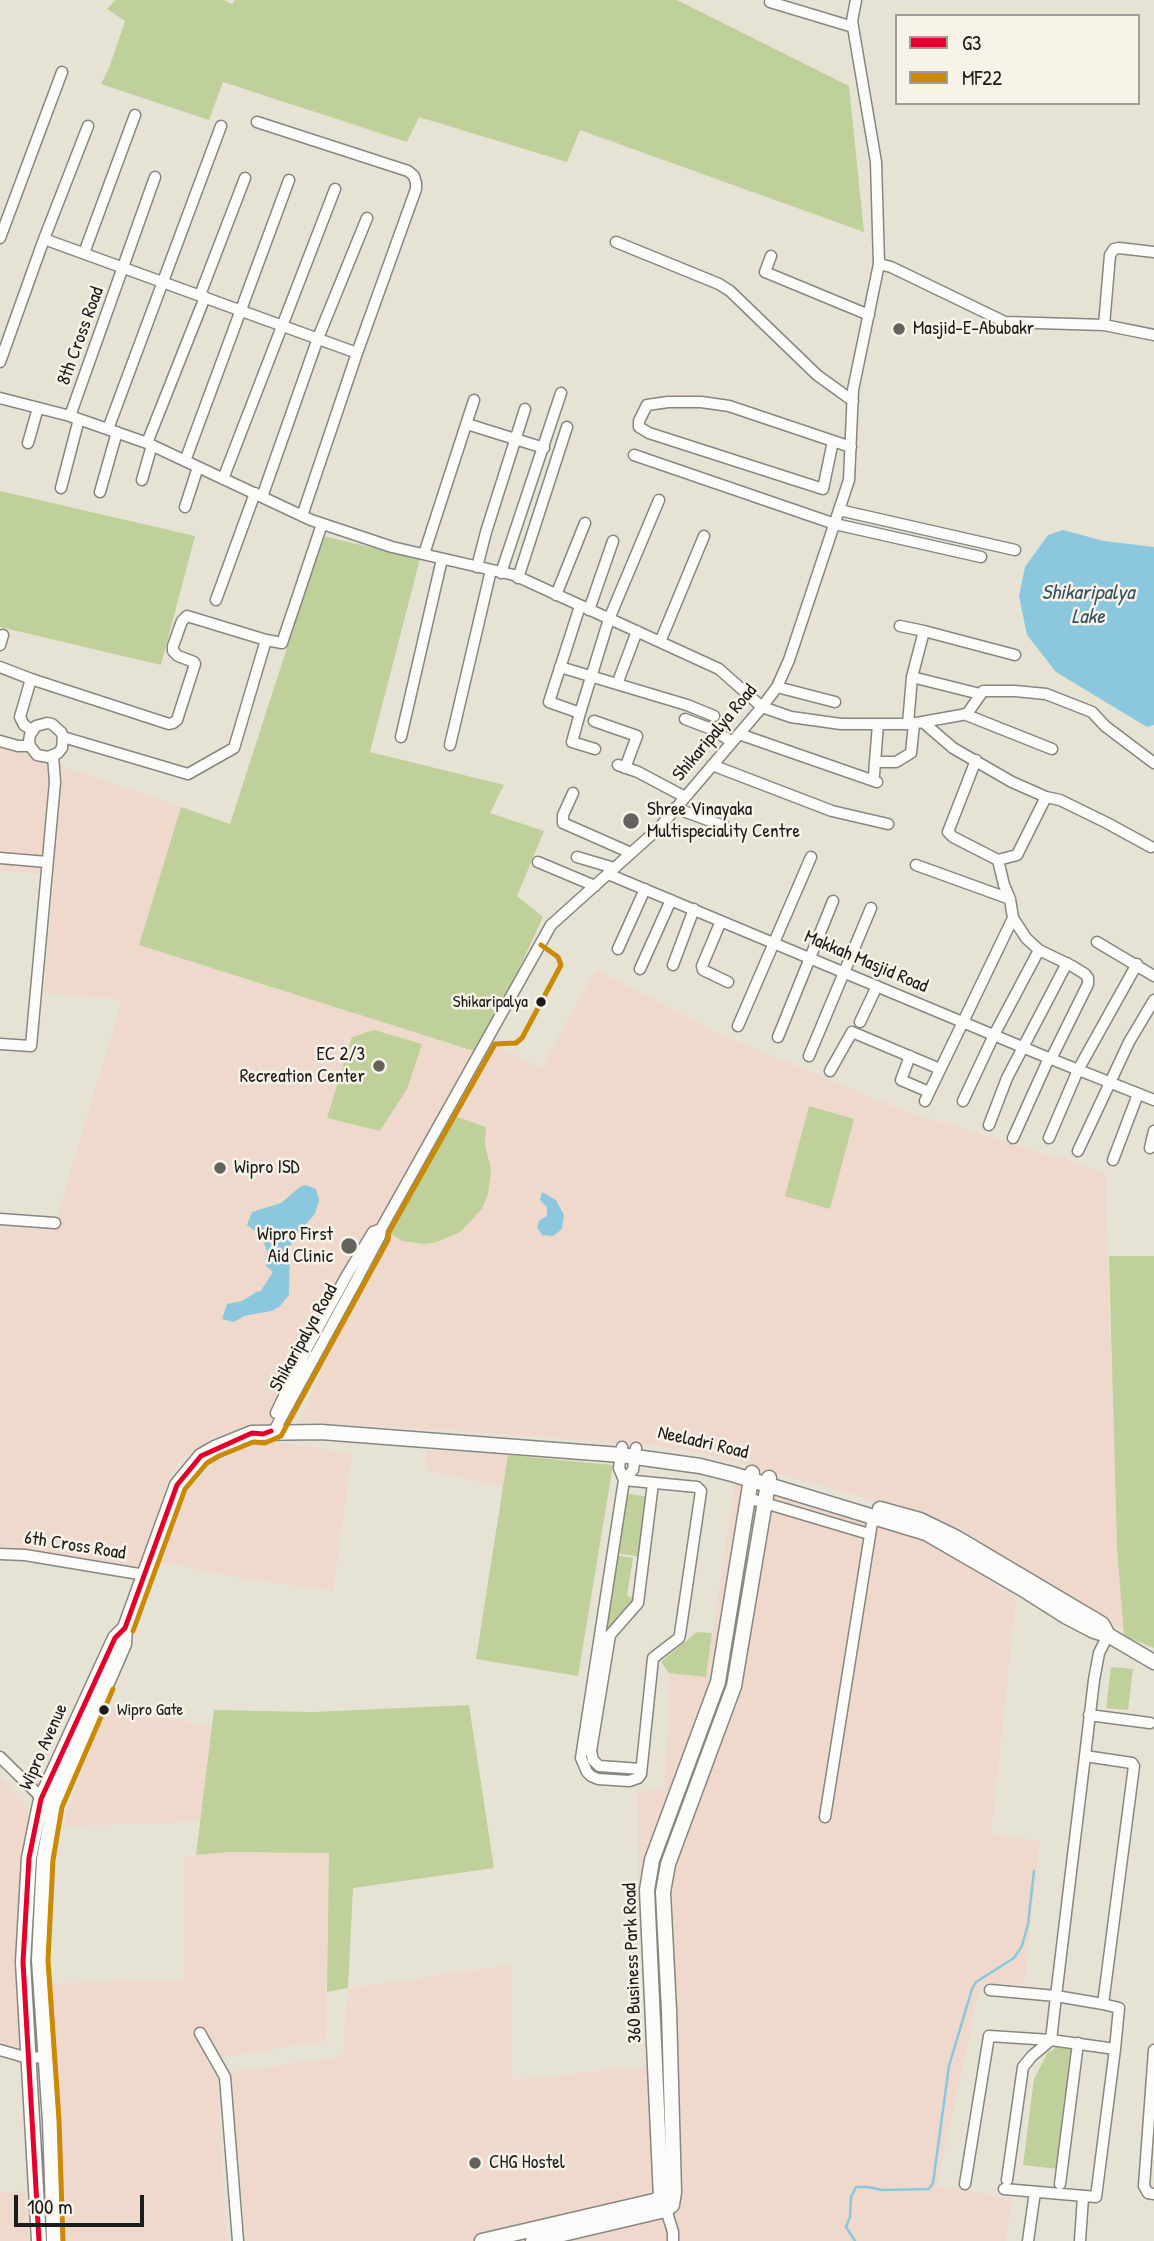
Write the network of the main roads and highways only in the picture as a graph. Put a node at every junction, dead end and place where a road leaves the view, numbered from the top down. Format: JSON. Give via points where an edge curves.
{"nodes":[{"id":1,"x":272,"y":1428,"type":"joint"},
{"id":2,"x":751,"y":1476,"type":"junction"},
{"id":3,"x":768,"y":1481,"type":"junction"},
{"id":4,"x":1036,"y":1590,"type":"junction"},
{"id":5,"x":125,"y":1628,"type":"junction"},
{"id":6,"x":1154,"y":1662,"type":"edge"},
{"id":7,"x":47,"y":1802,"type":"junction"},
{"id":8,"x":664,"y":2204,"type":"junction"},
{"id":9,"x":38,"y":2241,"type":"edge"},
{"id":10,"x":54,"y":2241,"type":"edge"},
{"id":11,"x":482,"y":2241,"type":"edge"},
{"id":12,"x":533,"y":2241,"type":"edge"}],
"edges":[{"from":1,"to":2,"type":"main road","name":"Neeladri Road","via":[[629,1451]]},
{"from":1,"to":5,"type":"main road","name":"Wipro Avenue","via":[[201,1456],[177,1485]]},
{"from":2,"to":3,"type":"main road","name":"Neeladri Road"},
{"from":2,"to":8,"type":"main road","name":"360 Business Park Road","via":[[718,1682],[652,1860],[647,1890]]},
{"from":3,"to":4,"type":"main road","name":"Neeladri Road","via":[[926,1533]]},
{"from":3,"to":4,"type":"main road","name":"Neeladri Road","via":[[920,1520],[957,1538]]},
{"from":3,"to":8,"type":"main road","name":"360 Business Park Road","via":[[734,1686],[668,1864],[663,1892],[674,2192],[672,2205]]},
{"from":4,"to":6,"type":"main road","name":"Neeladri Road","via":[[1102,1623],[1108,1635]]},
{"from":5,"to":7,"type":"main road","name":"Wipro Avenue","via":[[115,1638]]},
{"from":5,"to":7,"type":"main road","name":"Wipro Avenue","via":[[124,1644]]},
{"from":7,"to":9,"type":"main road","name":"Wipro Avenue","via":[[29,1858],[23,1962]]},
{"from":7,"to":10,"type":"main road","name":"Wipro Avenue","via":[[39,1960]]},
{"from":8,"to":11,"type":"main road","via":[[654,2201]]},
{"from":8,"to":12,"type":"main road"}]}
